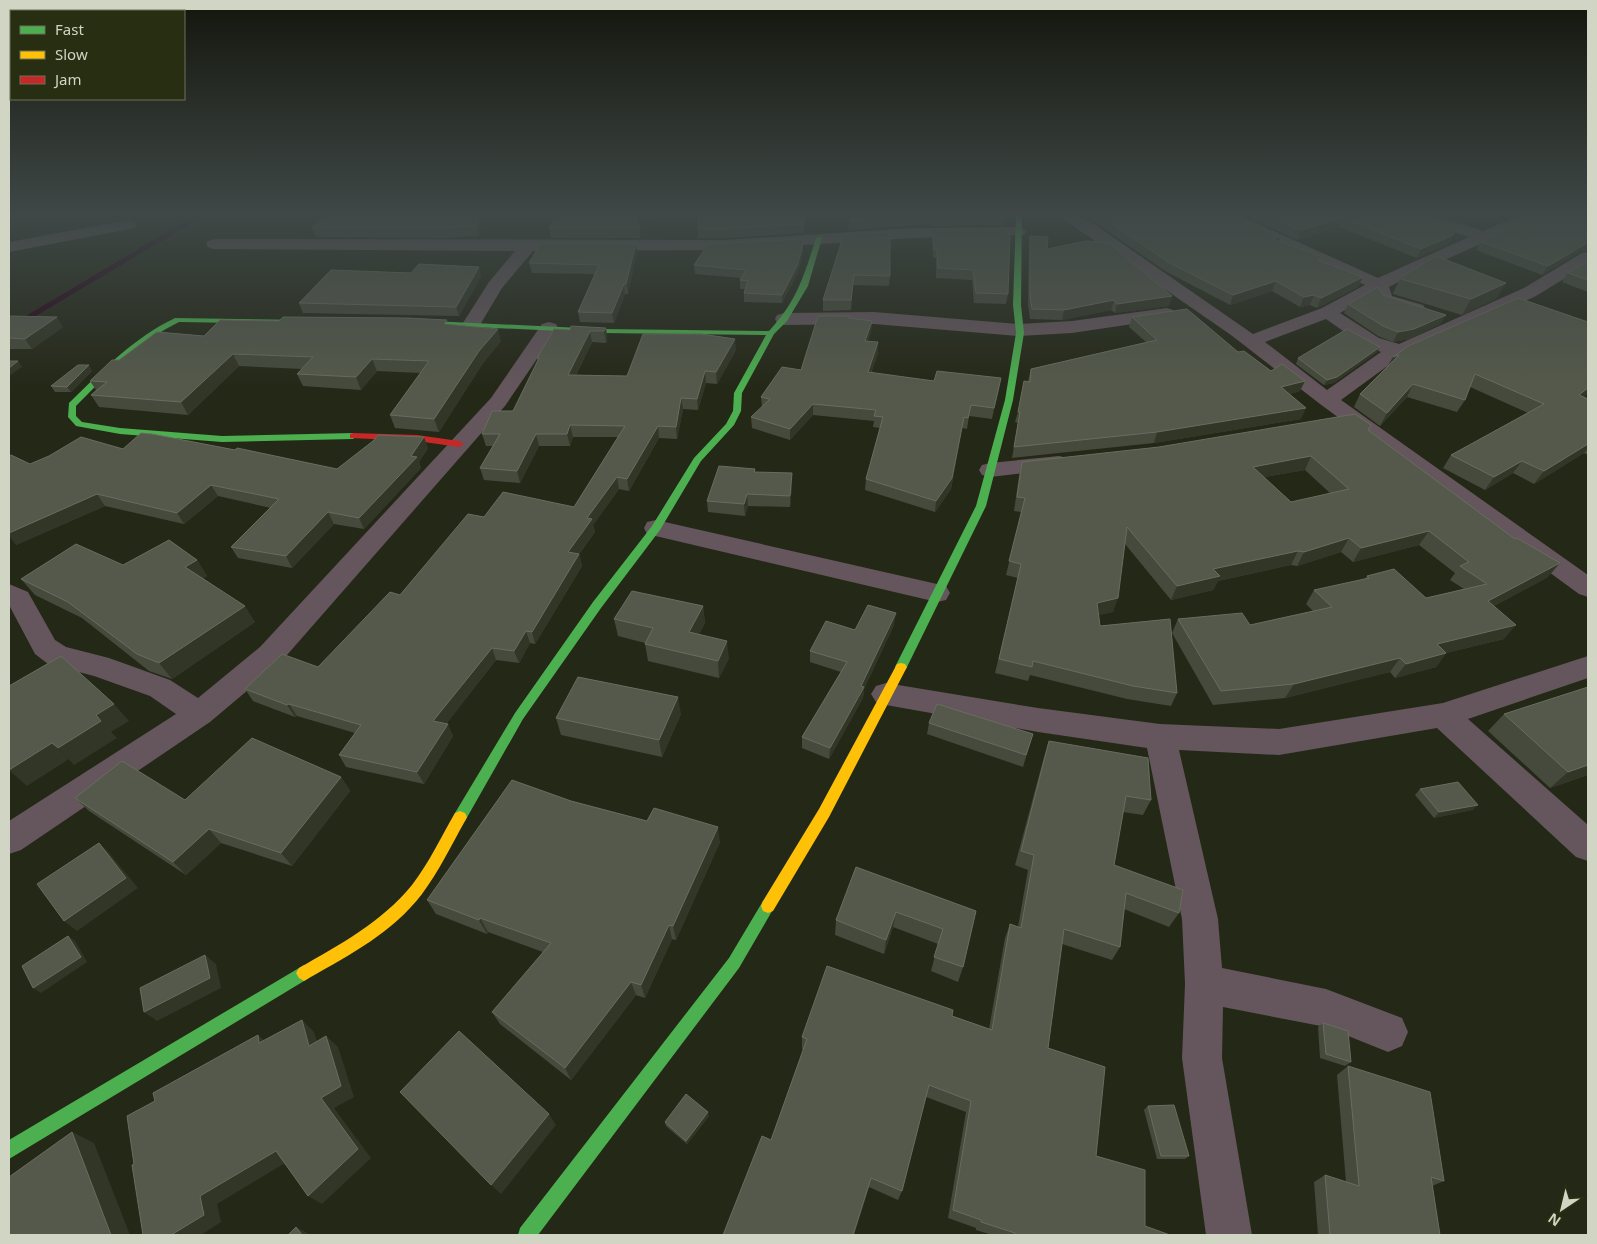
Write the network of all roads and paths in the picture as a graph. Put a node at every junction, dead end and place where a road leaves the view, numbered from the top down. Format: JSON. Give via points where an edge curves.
{"nodes":[{"id":1,"x":507,"y":272,"type":"edge"},
{"id":2,"x":808,"y":272,"type":"edge"},
{"id":3,"x":1017,"y":272,"type":"edge"},
{"id":4,"x":1154,"y":272,"type":"edge"},
{"id":5,"x":1351,"y":272,"type":"edge"},
{"id":6,"x":1403,"y":272,"type":"edge"},
{"id":7,"x":1563,"y":272,"type":"edge"},
{"id":8,"x":1379,"y":285,"type":"junction"},
{"id":9,"x":1508,"y":301,"type":"junction"},
{"id":10,"x":1206,"y":308,"type":"junction"},
{"id":11,"x":1535,"y":309,"type":"edge"},
{"id":12,"x":1328,"y":312,"type":"junction"},
{"id":13,"x":784,"y":320,"type":"junction"},
{"id":14,"x":320,"y":322,"type":"edge"},
{"id":15,"x":402,"y":322,"type":"edge"},
{"id":16,"x":1464,"y":323,"type":"junction"},
{"id":17,"x":470,"y":326,"type":"junction"},
{"id":18,"x":549,"y":328,"type":"junction"},
{"id":19,"x":1019,"y":330,"type":"junction"},
{"id":20,"x":771,"y":334,"type":"junction"},
{"id":21,"x":1251,"y":341,"type":"junction"},
{"id":22,"x":1396,"y":350,"type":"junction"},
{"id":23,"x":1327,"y":400,"type":"junction"},
{"id":24,"x":1354,"y":418,"type":"junction"},
{"id":25,"x":1326,"y":423,"type":"edge"},
{"id":26,"x":460,"y":444,"type":"junction"},
{"id":27,"x":1077,"y":460,"type":"edge"},
{"id":28,"x":990,"y":470,"type":"junction"},
{"id":29,"x":672,"y":500,"type":"junction"},
{"id":30,"x":656,"y":528,"type":"junction"},
{"id":31,"x":697,"y":536,"type":"junction"},
{"id":32,"x":1588,"y":588,"type":"edge"},
{"id":33,"x":938,"y":593,"type":"junction"},
{"id":34,"x":9,"y":594,"type":"edge"},
{"id":35,"x":1588,"y":667,"type":"edge"},
{"id":36,"x":886,"y":694,"type":"junction"},
{"id":37,"x":199,"y":714,"type":"junction"},
{"id":38,"x":1443,"y":715,"type":"junction"},
{"id":39,"x":1160,"y":737,"type":"junction"},
{"id":40,"x":9,"y":839,"type":"edge"},
{"id":41,"x":1588,"y":846,"type":"edge"},
{"id":42,"x":1204,"y":984,"type":"junction"},
{"id":43,"x":1388,"y":1032,"type":"dead end"},
{"id":44,"x":9,"y":1150,"type":"edge"},
{"id":45,"x":527,"y":1235,"type":"edge"},
{"id":46,"x":1229,"y":1235,"type":"edge"}],
"edges":[{"from":1,"to":17,"type":"street"},
{"from":2,"to":13,"type":"street","via":[[804,286]]},
{"from":3,"to":19,"type":"street"},
{"from":4,"to":10,"type":"street"},
{"from":5,"to":8,"type":"street"},
{"from":6,"to":8,"type":"street"},
{"from":7,"to":9,"type":"street"},
{"from":8,"to":12,"type":"street"},
{"from":8,"to":16,"type":"street","via":[[1385,299]]},
{"from":9,"to":11,"type":"street"},
{"from":9,"to":16,"type":"street"},
{"from":10,"to":19,"type":"street","via":[[1072,327]]},
{"from":10,"to":21,"type":"street"},
{"from":12,"to":21,"type":"street"},
{"from":12,"to":22,"type":"street","via":[[1368,339]]},
{"from":13,"to":19,"type":"street","via":[[874,318]]},
{"from":13,"to":20,"type":"street"},
{"from":14,"to":26,"type":"street","via":[[178,320],[166,323],[72,405],[72,417],[79,424],[120,431],[222,439],[337,436],[417,438]]},
{"from":15,"to":17,"type":"street"},
{"from":16,"to":22,"type":"street"},
{"from":17,"to":18,"type":"street"},
{"from":18,"to":20,"type":"street"},
{"from":18,"to":26,"type":"street","via":[[498,402]]},
{"from":19,"to":28,"type":"street","via":[[1009,400]]},
{"from":20,"to":29,"type":"street","via":[[738,392],[737,411],[730,425],[697,460]]},
{"from":21,"to":23,"type":"street"},
{"from":22,"to":23,"type":"street"},
{"from":23,"to":24,"type":"street"},
{"from":24,"to":25,"type":"street"},
{"from":24,"to":32,"type":"street"},
{"from":26,"to":37,"type":"street","via":[[270,655]]},
{"from":27,"to":28,"type":"street"},
{"from":28,"to":33,"type":"street","via":[[981,506]]},
{"from":29,"to":30,"type":"street"},
{"from":29,"to":31,"type":"street"},
{"from":30,"to":31,"type":"street"},
{"from":30,"to":44,"type":"street","via":[[519,716],[424,880],[400,908],[366,936]]},
{"from":31,"to":33,"type":"street"},
{"from":33,"to":36,"type":"street"},
{"from":34,"to":37,"type":"street","via":[[19,598],[45,647],[58,656],[160,688]]},
{"from":35,"to":38,"type":"street"},
{"from":36,"to":39,"type":"street"},
{"from":36,"to":45,"type":"street","via":[[824,813],[734,963]]},
{"from":37,"to":40,"type":"street"},
{"from":38,"to":39,"type":"street","via":[[1279,742]]},
{"from":38,"to":41,"type":"street"},
{"from":39,"to":42,"type":"street","via":[[1200,919]]},
{"from":42,"to":43,"type":"street","via":[[1326,1008]]},
{"from":42,"to":46,"type":"street","via":[[1202,1058]]}]}
